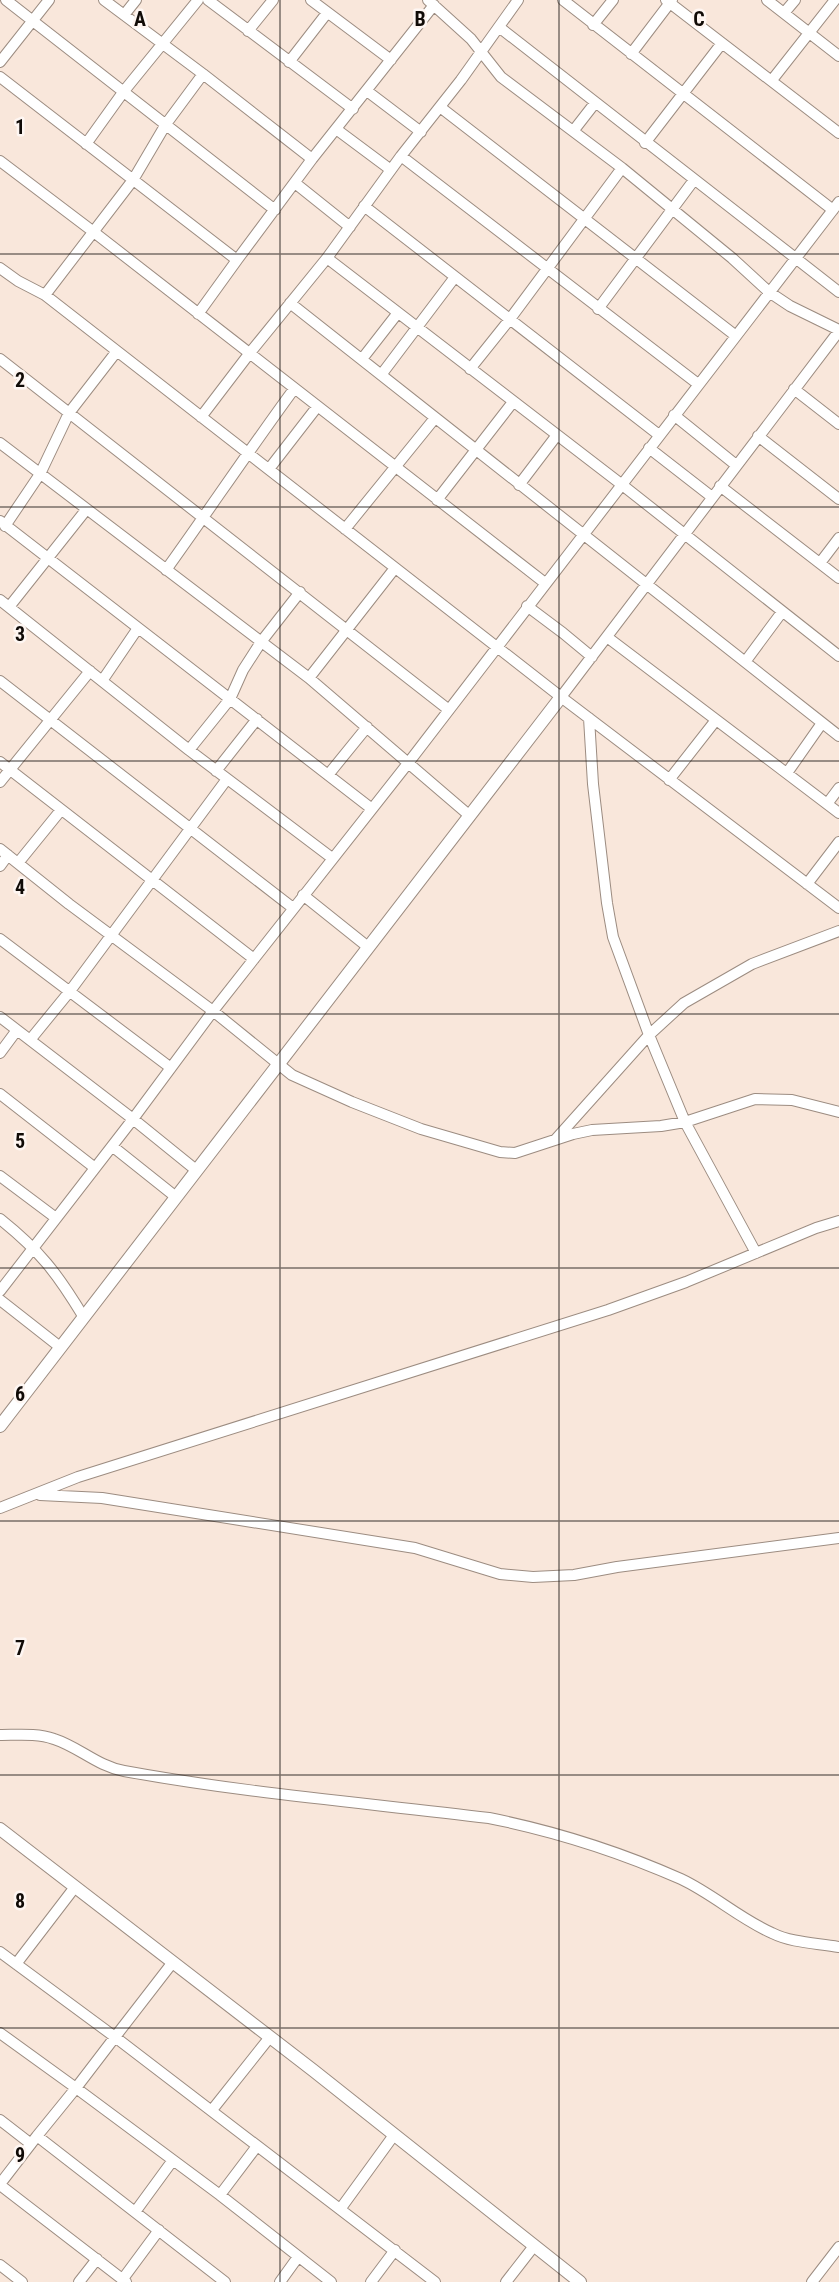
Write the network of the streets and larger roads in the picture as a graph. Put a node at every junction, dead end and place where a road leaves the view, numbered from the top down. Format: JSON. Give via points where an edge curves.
{"nodes":[{"id":1,"x":6,"y":0,"type":"edge"},
{"id":2,"x":49,"y":0,"type":"edge"},
{"id":3,"x":104,"y":0,"type":"edge"},
{"id":4,"x":136,"y":0,"type":"edge"},
{"id":5,"x":198,"y":0,"type":"edge"},
{"id":6,"x":208,"y":0,"type":"edge"},
{"id":7,"x":273,"y":0,"type":"edge"},
{"id":8,"x":311,"y":0,"type":"edge"},
{"id":9,"x":518,"y":0,"type":"edge"},
{"id":10,"x":563,"y":0,"type":"edge"},
{"id":11,"x":613,"y":0,"type":"edge"},
{"id":12,"x":767,"y":0,"type":"edge"},
{"id":13,"x":795,"y":0,"type":"edge"},
{"id":14,"x":835,"y":0,"type":"edge"},
{"id":15,"x":669,"y":1,"type":"edge"},
{"id":16,"x":431,"y":2,"type":"edge"},
{"id":17,"x":327,"y":13,"type":"junction"},
{"id":18,"x":784,"y":13,"type":"junction"},
{"id":19,"x":124,"y":15,"type":"junction"},
{"id":20,"x":32,"y":20,"type":"junction"},
{"id":21,"x":594,"y":25,"type":"junction"},
{"id":22,"x":499,"y":27,"type":"junction"},
{"id":23,"x":248,"y":31,"type":"junction"},
{"id":24,"x":809,"y":33,"type":"junction"},
{"id":25,"x":164,"y":43,"type":"junction"},
{"id":26,"x":722,"y":43,"type":"junction"},
{"id":27,"x":481,"y":52,"type":"junction"},
{"id":28,"x":631,"y":54,"type":"junction"},
{"id":29,"x":839,"y":56,"type":"edge"},
{"id":30,"x":391,"y":60,"type":"junction"},
{"id":31,"x":0,"y":62,"type":"edge"},
{"id":32,"x":289,"y":62,"type":"junction"},
{"id":33,"x":203,"y":74,"type":"junction"},
{"id":34,"x":0,"y":77,"type":"edge"},
{"id":35,"x":772,"y":80,"type":"junction"},
{"id":36,"x":124,"y":91,"type":"junction"},
{"id":37,"x":367,"y":91,"type":"junction"},
{"id":38,"x":683,"y":94,"type":"junction"},
{"id":39,"x":595,"y":103,"type":"junction"},
{"id":40,"x":440,"y":107,"type":"junction"},
{"id":41,"x":353,"y":109,"type":"junction"},
{"id":42,"x":166,"y":124,"type":"junction"},
{"id":43,"x":336,"y":129,"type":"junction"},
{"id":44,"x":573,"y":130,"type":"junction"},
{"id":45,"x":421,"y":132,"type":"junction"},
{"id":46,"x":839,"y":133,"type":"edge"},
{"id":47,"x":645,"y":143,"type":"junction"},
{"id":48,"x":86,"y":144,"type":"junction"},
{"id":49,"x":401,"y":156,"type":"junction"},
{"id":50,"x":312,"y":159,"type":"junction"},
{"id":51,"x":0,"y":161,"type":"edge"},
{"id":52,"x":622,"y":168,"type":"junction"},
{"id":53,"x":391,"y":170,"type":"junction"},
{"id":54,"x":133,"y":180,"type":"junction"},
{"id":55,"x":694,"y":180,"type":"junction"},
{"id":56,"x":295,"y":183,"type":"junction"},
{"id":57,"x":364,"y":206,"type":"junction"},
{"id":58,"x":836,"y":206,"type":"edge"},
{"id":59,"x":672,"y":209,"type":"junction"},
{"id":60,"x":275,"y":210,"type":"junction"},
{"id":61,"x":585,"y":219,"type":"junction"},
{"id":62,"x":350,"y":227,"type":"junction"},
{"id":63,"x":95,"y":233,"type":"junction"},
{"id":64,"x":327,"y":258,"type":"junction"},
{"id":65,"x":636,"y":258,"type":"junction"},
{"id":66,"x":796,"y":258,"type":"junction"},
{"id":67,"x":237,"y":260,"type":"junction"},
{"id":68,"x":547,"y":269,"type":"junction"},
{"id":69,"x":4,"y":271,"type":"edge"},
{"id":70,"x":455,"y":277,"type":"junction"},
{"id":71,"x":0,"y":283,"type":"edge"},
{"id":72,"x":769,"y":292,"type":"junction"},
{"id":73,"x":839,"y":292,"type":"edge"},
{"id":74,"x":45,"y":295,"type":"junction"},
{"id":75,"x":290,"y":303,"type":"junction"},
{"id":76,"x":598,"y":309,"type":"junction"},
{"id":77,"x":198,"y":314,"type":"junction"},
{"id":78,"x":397,"y":314,"type":"junction"},
{"id":79,"x":510,"y":319,"type":"junction"},
{"id":80,"x":416,"y":328,"type":"junction"},
{"id":81,"x":839,"y":330,"type":"edge"},
{"id":82,"x":736,"y":336,"type":"junction"},
{"id":83,"x":117,"y":351,"type":"junction"},
{"id":84,"x":249,"y":354,"type":"junction"},
{"id":85,"x":0,"y":359,"type":"edge"},
{"id":86,"x":362,"y":359,"type":"junction"},
{"id":87,"x":470,"y":369,"type":"junction"},
{"id":88,"x":381,"y":375,"type":"junction"},
{"id":89,"x":698,"y":384,"type":"junction"},
{"id":90,"x":294,"y":389,"type":"junction"},
{"id":91,"x":794,"y":389,"type":"junction"},
{"id":92,"x":513,"y":402,"type":"junction"},
{"id":93,"x":317,"y":407,"type":"junction"},
{"id":94,"x":69,"y":413,"type":"junction"},
{"id":95,"x":674,"y":415,"type":"junction"},
{"id":96,"x":201,"y":417,"type":"junction"},
{"id":97,"x":435,"y":418,"type":"junction"},
{"id":98,"x":839,"y":424,"type":"edge"},
{"id":99,"x":557,"y":435,"type":"junction"},
{"id":100,"x":659,"y":435,"type":"junction"},
{"id":101,"x":758,"y":436,"type":"junction"},
{"id":102,"x":0,"y":443,"type":"edge"},
{"id":103,"x":649,"y":448,"type":"junction"},
{"id":104,"x":475,"y":451,"type":"junction"},
{"id":105,"x":248,"y":452,"type":"junction"},
{"id":106,"x":736,"y":465,"type":"junction"},
{"id":107,"x":269,"y":469,"type":"junction"},
{"id":108,"x":396,"y":469,"type":"junction"},
{"id":109,"x":40,"y":474,"type":"junction"},
{"id":110,"x":621,"y":484,"type":"junction"},
{"id":111,"x":519,"y":485,"type":"junction"},
{"id":112,"x":720,"y":486,"type":"junction"},
{"id":113,"x":712,"y":497,"type":"junction"},
{"id":114,"x":839,"y":499,"type":"edge"},
{"id":115,"x":437,"y":500,"type":"junction"},
{"id":116,"x":86,"y":510,"type":"junction"},
{"id":117,"x":204,"y":517,"type":"junction"},
{"id":118,"x":3,"y":523,"type":"edge"},
{"id":119,"x":345,"y":529,"type":"junction"},
{"id":120,"x":685,"y":534,"type":"junction"},
{"id":121,"x":584,"y":535,"type":"junction"},
{"id":122,"x":839,"y":538,"type":"edge"},
{"id":123,"x":48,"y":558,"type":"junction"},
{"id":124,"x":820,"y":563,"type":"junction"},
{"id":125,"x":395,"y":568,"type":"junction"},
{"id":126,"x":166,"y":570,"type":"junction"},
{"id":127,"x":839,"y":578,"type":"edge"},
{"id":128,"x":545,"y":583,"type":"junction"},
{"id":129,"x":646,"y":584,"type":"junction"},
{"id":130,"x":300,"y":592,"type":"junction"},
{"id":131,"x":0,"y":600,"type":"edge"},
{"id":132,"x":527,"y":606,"type":"junction"},
{"id":133,"x":9,"y":607,"type":"junction"},
{"id":134,"x":782,"y":612,"type":"junction"},
{"id":135,"x":138,"y":628,"type":"junction"},
{"id":136,"x":347,"y":628,"type":"junction"},
{"id":137,"x":607,"y":637,"type":"junction"},
{"id":138,"x":261,"y":642,"type":"junction"},
{"id":139,"x":496,"y":647,"type":"junction"},
{"id":140,"x":839,"y":656,"type":"edge"},
{"id":141,"x":592,"y":657,"type":"junction"},
{"id":142,"x":745,"y":662,"type":"junction"},
{"id":143,"x":90,"y":671,"type":"junction"},
{"id":144,"x":309,"y":678,"type":"junction"},
{"id":145,"x":0,"y":681,"type":"edge"},
{"id":146,"x":102,"y":681,"type":"junction"},
{"id":147,"x":561,"y":698,"type":"junction"},
{"id":148,"x":230,"y":699,"type":"junction"},
{"id":149,"x":449,"y":710,"type":"junction"},
{"id":150,"x":589,"y":718,"type":"junction"},
{"id":151,"x":52,"y":719,"type":"junction"},
{"id":152,"x":257,"y":720,"type":"junction"},
{"id":153,"x":716,"y":720,"type":"junction"},
{"id":154,"x":822,"y":723,"type":"junction"},
{"id":155,"x":367,"y":727,"type":"junction"},
{"id":156,"x":839,"y":736,"type":"edge"},
{"id":157,"x":189,"y":750,"type":"junction"},
{"id":158,"x":0,"y":762,"type":"edge"},
{"id":159,"x":409,"y":762,"type":"junction"},
{"id":160,"x":10,"y":770,"type":"junction"},
{"id":161,"x":216,"y":771,"type":"junction"},
{"id":162,"x":787,"y":773,"type":"junction"},
{"id":163,"x":328,"y":775,"type":"junction"},
{"id":164,"x":227,"y":779,"type":"junction"},
{"id":165,"x":669,"y":780,"type":"junction"},
{"id":166,"x":0,"y":782,"type":"edge"},
{"id":167,"x":839,"y":788,"type":"edge"},
{"id":168,"x":827,"y":804,"type":"junction"},
{"id":169,"x":372,"y":809,"type":"junction"},
{"id":170,"x":61,"y":810,"type":"junction"},
{"id":171,"x":839,"y":813,"type":"edge"},
{"id":172,"x":470,"y":816,"type":"junction"},
{"id":173,"x":191,"y":828,"type":"junction"},
{"id":174,"x":839,"y":842,"type":"edge"},
{"id":175,"x":4,"y":852,"type":"edge"},
{"id":176,"x":332,"y":858,"type":"junction"},
{"id":177,"x":18,"y":863,"type":"junction"},
{"id":178,"x":0,"y":866,"type":"edge"},
{"id":179,"x":152,"y":880,"type":"junction"},
{"id":180,"x":807,"y":884,"type":"junction"},
{"id":181,"x":303,"y":895,"type":"junction"},
{"id":182,"x":292,"y":908,"type":"junction"},
{"id":183,"x":839,"y":908,"type":"edge"},
{"id":184,"x":839,"y":931,"type":"edge"},
{"id":185,"x":112,"y":935,"type":"junction"},
{"id":186,"x":0,"y":939,"type":"edge"},
{"id":187,"x":368,"y":947,"type":"junction"},
{"id":188,"x":254,"y":959,"type":"junction"},
{"id":189,"x":70,"y":991,"type":"junction"},
{"id":190,"x":213,"y":1011,"type":"junction"},
{"id":191,"x":0,"y":1017,"type":"edge"},
{"id":192,"x":17,"y":1030,"type":"junction"},
{"id":193,"x":650,"y":1035,"type":"junction"},
{"id":194,"x":30,"y":1040,"type":"junction"},
{"id":195,"x":0,"y":1053,"type":"edge"},
{"id":196,"x":278,"y":1064,"type":"junction"},
{"id":197,"x":171,"y":1068,"type":"junction"},
{"id":198,"x":0,"y":1094,"type":"edge"},
{"id":199,"x":839,"y":1112,"type":"edge"},
{"id":200,"x":133,"y":1119,"type":"junction"},
{"id":201,"x":686,"y":1122,"type":"junction"},
{"id":202,"x":555,"y":1140,"type":"junction"},
{"id":203,"x":112,"y":1146,"type":"junction"},
{"id":204,"x":95,"y":1168,"type":"junction"},
{"id":205,"x":196,"y":1170,"type":"junction"},
{"id":206,"x":0,"y":1176,"type":"edge"},
{"id":207,"x":176,"y":1197,"type":"junction"},
{"id":208,"x":56,"y":1218,"type":"junction"},
{"id":209,"x":0,"y":1219,"type":"edge"},
{"id":210,"x":839,"y":1221,"type":"edge"},
{"id":211,"x":33,"y":1247,"type":"junction"},
{"id":212,"x":756,"y":1253,"type":"junction"},
{"id":213,"x":0,"y":1291,"type":"edge"},
{"id":214,"x":0,"y":1300,"type":"edge"},
{"id":215,"x":83,"y":1316,"type":"junction"},
{"id":216,"x":60,"y":1347,"type":"junction"},
{"id":217,"x":0,"y":1426,"type":"edge"},
{"id":218,"x":36,"y":1495,"type":"junction"},
{"id":219,"x":0,"y":1508,"type":"edge"},
{"id":220,"x":839,"y":1538,"type":"edge"},
{"id":221,"x":0,"y":1735,"type":"edge"},
{"id":222,"x":0,"y":1829,"type":"edge"},
{"id":223,"x":75,"y":1887,"type":"junction"},
{"id":224,"x":839,"y":1947,"type":"edge"},
{"id":225,"x":0,"y":1952,"type":"edge"},
{"id":226,"x":173,"y":1962,"type":"junction"},
{"id":227,"x":16,"y":1964,"type":"junction"},
{"id":228,"x":0,"y":2033,"type":"edge"},
{"id":229,"x":115,"y":2037,"type":"junction"},
{"id":230,"x":270,"y":2037,"type":"junction"},
{"id":231,"x":76,"y":2088,"type":"junction"},
{"id":232,"x":212,"y":2110,"type":"junction"},
{"id":233,"x":0,"y":2120,"type":"edge"},
{"id":234,"x":394,"y":2136,"type":"junction"},
{"id":235,"x":34,"y":2140,"type":"junction"},
{"id":236,"x":258,"y":2146,"type":"junction"},
{"id":237,"x":173,"y":2160,"type":"junction"},
{"id":238,"x":0,"y":2184,"type":"edge"},
{"id":239,"x":220,"y":2195,"type":"junction"},
{"id":240,"x":341,"y":2208,"type":"junction"},
{"id":241,"x":135,"y":2212,"type":"junction"},
{"id":242,"x":159,"y":2230,"type":"junction"},
{"id":243,"x":534,"y":2246,"type":"junction"},
{"id":244,"x":839,"y":2247,"type":"edge"},
{"id":245,"x":394,"y":2250,"type":"junction"},
{"id":246,"x":298,"y":2257,"type":"junction"},
{"id":247,"x":97,"y":2259,"type":"junction"},
{"id":248,"x":0,"y":2265,"type":"edge"},
{"id":249,"x":574,"y":2280,"type":"edge"},
{"id":250,"x":124,"y":2281,"type":"edge"},
{"id":251,"x":22,"y":2282,"type":"edge"},
{"id":252,"x":79,"y":2282,"type":"edge"},
{"id":253,"x":225,"y":2282,"type":"edge"},
{"id":254,"x":280,"y":2282,"type":"edge"},
{"id":255,"x":331,"y":2282,"type":"edge"},
{"id":256,"x":371,"y":2282,"type":"edge"},
{"id":257,"x":435,"y":2282,"type":"edge"},
{"id":258,"x":506,"y":2282,"type":"edge"},
{"id":259,"x":812,"y":2282,"type":"edge"}],
"edges":[{"from":1,"to":20,"type":"street"},
{"from":2,"to":20,"type":"street"},
{"from":3,"to":19,"type":"street"},
{"from":4,"to":19,"type":"street"},
{"from":5,"to":25,"type":"street"},
{"from":6,"to":23,"type":"street"},
{"from":7,"to":23,"type":"street"},
{"from":8,"to":17,"type":"street"},
{"from":9,"to":22,"type":"street"},
{"from":10,"to":21,"type":"street"},
{"from":11,"to":21,"type":"street"},
{"from":12,"to":18,"type":"street"},
{"from":13,"to":18,"type":"street"},
{"from":14,"to":24,"type":"street"},
{"from":15,"to":26,"type":"street"},
{"from":15,"to":28,"type":"street"},
{"from":16,"to":27,"type":"street"},
{"from":16,"to":30,"type":"street"},
{"from":17,"to":30,"type":"street"},
{"from":17,"to":32,"type":"street"},
{"from":18,"to":24,"type":"street"},
{"from":19,"to":25,"type":"street"},
{"from":20,"to":31,"type":"street"},
{"from":20,"to":36,"type":"street"},
{"from":21,"to":28,"type":"street"},
{"from":22,"to":27,"type":"street"},
{"from":22,"to":39,"type":"street"},
{"from":23,"to":32,"type":"street"},
{"from":24,"to":29,"type":"street"},
{"from":24,"to":35,"type":"street"},
{"from":25,"to":33,"type":"street"},
{"from":25,"to":36,"type":"street"},
{"from":26,"to":35,"type":"street"},
{"from":26,"to":38,"type":"street"},
{"from":27,"to":40,"type":"street"},
{"from":27,"to":44,"type":"street","via":[[501,76]]},
{"from":28,"to":38,"type":"street"},
{"from":30,"to":37,"type":"street"},
{"from":32,"to":41,"type":"street"},
{"from":33,"to":42,"type":"street"},
{"from":33,"to":50,"type":"street"},
{"from":34,"to":48,"type":"street"},
{"from":35,"to":46,"type":"street"},
{"from":36,"to":42,"type":"street"},
{"from":36,"to":48,"type":"street"},
{"from":37,"to":41,"type":"street"},
{"from":37,"to":45,"type":"street"},
{"from":38,"to":47,"type":"street"},
{"from":38,"to":58,"type":"street"},
{"from":39,"to":44,"type":"street"},
{"from":39,"to":47,"type":"street"},
{"from":40,"to":45,"type":"street"},
{"from":40,"to":61,"type":"street"},
{"from":41,"to":43,"type":"street"},
{"from":42,"to":54,"type":"street"},
{"from":42,"to":60,"type":"street"},
{"from":43,"to":50,"type":"street"},
{"from":43,"to":53,"type":"street"},
{"from":44,"to":52,"type":"street"},
{"from":45,"to":49,"type":"street"},
{"from":47,"to":55,"type":"street"},
{"from":48,"to":54,"type":"street"},
{"from":49,"to":53,"type":"street"},
{"from":49,"to":68,"type":"street"},
{"from":50,"to":56,"type":"street"},
{"from":51,"to":63,"type":"street"},
{"from":52,"to":59,"type":"street"},
{"from":52,"to":61,"type":"street"},
{"from":53,"to":57,"type":"street"},
{"from":54,"to":63,"type":"street"},
{"from":54,"to":67,"type":"street"},
{"from":55,"to":59,"type":"street"},
{"from":55,"to":66,"type":"street"},
{"from":56,"to":60,"type":"street"},
{"from":56,"to":62,"type":"street"},
{"from":57,"to":62,"type":"street"},
{"from":57,"to":70,"type":"street"},
{"from":58,"to":66,"type":"street"},
{"from":59,"to":65,"type":"street"},
{"from":59,"to":72,"type":"street"},
{"from":60,"to":67,"type":"street"},
{"from":61,"to":65,"type":"street"},
{"from":61,"to":68,"type":"street"},
{"from":62,"to":64,"type":"street"},
{"from":63,"to":74,"type":"street"},
{"from":63,"to":77,"type":"street"},
{"from":64,"to":75,"type":"street"},
{"from":64,"to":78,"type":"street"},
{"from":65,"to":76,"type":"street"},
{"from":65,"to":82,"type":"street"},
{"from":66,"to":72,"type":"street"},
{"from":66,"to":73,"type":"street"},
{"from":67,"to":77,"type":"street"},
{"from":68,"to":76,"type":"street"},
{"from":68,"to":79,"type":"street"},
{"from":69,"to":71,"type":"street"},
{"from":69,"to":74,"type":"street"},
{"from":70,"to":79,"type":"street"},
{"from":70,"to":80,"type":"street"},
{"from":72,"to":81,"type":"street"},
{"from":72,"to":82,"type":"street"},
{"from":74,"to":83,"type":"street"},
{"from":75,"to":84,"type":"street"},
{"from":75,"to":86,"type":"street"},
{"from":76,"to":89,"type":"street"},
{"from":77,"to":84,"type":"street"},
{"from":78,"to":80,"type":"street"},
{"from":78,"to":86,"type":"street"},
{"from":79,"to":87,"type":"street"},
{"from":79,"to":100,"type":"street"},
{"from":80,"to":87,"type":"street"},
{"from":80,"to":88,"type":"street"},
{"from":81,"to":91,"type":"street"},
{"from":82,"to":89,"type":"street"},
{"from":83,"to":94,"type":"street"},
{"from":83,"to":96,"type":"street"},
{"from":84,"to":90,"type":"street"},
{"from":84,"to":96,"type":"street"},
{"from":85,"to":94,"type":"street"},
{"from":86,"to":88,"type":"street"},
{"from":87,"to":92,"type":"street"},
{"from":88,"to":97,"type":"street"},
{"from":89,"to":95,"type":"street"},
{"from":90,"to":93,"type":"street"},
{"from":90,"to":105,"type":"street"},
{"from":91,"to":98,"type":"street"},
{"from":91,"to":101,"type":"street"},
{"from":92,"to":99,"type":"street"},
{"from":92,"to":104,"type":"street"},
{"from":93,"to":107,"type":"street"},
{"from":93,"to":108,"type":"street"},
{"from":94,"to":109,"type":"street"},
{"from":94,"to":117,"type":"street"},
{"from":95,"to":100,"type":"street"},
{"from":95,"to":106,"type":"street"},
{"from":96,"to":105,"type":"street"},
{"from":97,"to":104,"type":"street"},
{"from":97,"to":108,"type":"street"},
{"from":99,"to":110,"type":"street"},
{"from":99,"to":111,"type":"street"},
{"from":100,"to":103,"type":"street"},
{"from":101,"to":106,"type":"street"},
{"from":101,"to":114,"type":"street"},
{"from":102,"to":109,"type":"street"},
{"from":103,"to":110,"type":"street"},
{"from":103,"to":113,"type":"street"},
{"from":104,"to":111,"type":"street"},
{"from":104,"to":115,"type":"street"},
{"from":105,"to":107,"type":"street"},
{"from":105,"to":117,"type":"street"},
{"from":106,"to":112,"type":"street"},
{"from":107,"to":119,"type":"street"},
{"from":108,"to":115,"type":"street"},
{"from":108,"to":119,"type":"street"},
{"from":109,"to":116,"type":"street"},
{"from":109,"to":118,"type":"street"},
{"from":110,"to":120,"type":"street"},
{"from":110,"to":121,"type":"street"},
{"from":111,"to":121,"type":"street"},
{"from":112,"to":113,"type":"street"},
{"from":112,"to":124,"type":"street"},
{"from":113,"to":120,"type":"street"},
{"from":115,"to":128,"type":"street"},
{"from":116,"to":123,"type":"street"},
{"from":116,"to":126,"type":"street"},
{"from":117,"to":126,"type":"street"},
{"from":117,"to":130,"type":"street"},
{"from":118,"to":123,"type":"street"},
{"from":119,"to":125,"type":"street"},
{"from":120,"to":129,"type":"street"},
{"from":120,"to":134,"type":"street"},
{"from":121,"to":128,"type":"street"},
{"from":121,"to":129,"type":"street"},
{"from":122,"to":124,"type":"street"},
{"from":123,"to":133,"type":"street"},
{"from":123,"to":135,"type":"street"},
{"from":124,"to":127,"type":"street"},
{"from":125,"to":136,"type":"street"},
{"from":125,"to":139,"type":"street"},
{"from":126,"to":138,"type":"street"},
{"from":128,"to":132,"type":"street"},
{"from":129,"to":137,"type":"street"},
{"from":129,"to":142,"type":"street"},
{"from":130,"to":136,"type":"street"},
{"from":130,"to":138,"type":"street"},
{"from":131,"to":133,"type":"street"},
{"from":132,"to":139,"type":"street"},
{"from":132,"to":141,"type":"street"},
{"from":133,"to":143,"type":"street"},
{"from":134,"to":140,"type":"street"},
{"from":134,"to":142,"type":"street"},
{"from":135,"to":146,"type":"street"},
{"from":135,"to":148,"type":"street"},
{"from":136,"to":144,"type":"street"},
{"from":136,"to":149,"type":"street"},
{"from":137,"to":141,"type":"street"},
{"from":137,"to":153,"type":"street"},
{"from":138,"to":144,"type":"street"},
{"from":138,"to":148,"type":"street"},
{"from":139,"to":147,"type":"street"},
{"from":139,"to":149,"type":"street"},
{"from":141,"to":147,"type":"street"},
{"from":142,"to":154,"type":"street"},
{"from":143,"to":146,"type":"street"},
{"from":143,"to":151,"type":"street"},
{"from":144,"to":155,"type":"street"},
{"from":145,"to":151,"type":"street"},
{"from":146,"to":157,"type":"street"},
{"from":147,"to":150,"type":"street"},
{"from":147,"to":172,"type":"street"},
{"from":148,"to":152,"type":"street"},
{"from":148,"to":157,"type":"street"},
{"from":149,"to":159,"type":"street"},
{"from":150,"to":165,"type":"street"},
{"from":150,"to":193,"type":"street","via":[[610,922]]},
{"from":151,"to":160,"type":"street"},
{"from":151,"to":173,"type":"street"},
{"from":152,"to":161,"type":"street"},
{"from":152,"to":163,"type":"street"},
{"from":153,"to":162,"type":"street"},
{"from":153,"to":165,"type":"street"},
{"from":154,"to":156,"type":"street"},
{"from":154,"to":162,"type":"street"},
{"from":155,"to":159,"type":"street"},
{"from":155,"to":163,"type":"street"},
{"from":157,"to":161,"type":"street"},
{"from":158,"to":160,"type":"street"},
{"from":159,"to":169,"type":"street"},
{"from":159,"to":172,"type":"street"},
{"from":160,"to":166,"type":"street"},
{"from":160,"to":170,"type":"street"},
{"from":161,"to":164,"type":"street"},
{"from":162,"to":168,"type":"street"},
{"from":163,"to":169,"type":"street"},
{"from":164,"to":173,"type":"street"},
{"from":164,"to":176,"type":"street"},
{"from":165,"to":180,"type":"street"},
{"from":167,"to":168,"type":"street"},
{"from":168,"to":171,"type":"street"},
{"from":169,"to":176,"type":"street"},
{"from":170,"to":177,"type":"street"},
{"from":170,"to":179,"type":"street"},
{"from":172,"to":187,"type":"street"},
{"from":173,"to":179,"type":"street"},
{"from":173,"to":182,"type":"street"},
{"from":174,"to":180,"type":"street"},
{"from":175,"to":177,"type":"street"},
{"from":175,"to":178,"type":"street"},
{"from":176,"to":181,"type":"street"},
{"from":177,"to":185,"type":"street"},
{"from":179,"to":185,"type":"street"},
{"from":179,"to":188,"type":"street"},
{"from":180,"to":183,"type":"street"},
{"from":181,"to":182,"type":"street"},
{"from":181,"to":187,"type":"street"},
{"from":182,"to":188,"type":"street"},
{"from":184,"to":193,"type":"street","via":[[752,964],[684,1003]]},
{"from":185,"to":189,"type":"street"},
{"from":185,"to":190,"type":"street"},
{"from":186,"to":189,"type":"street"},
{"from":187,"to":196,"type":"street"},
{"from":188,"to":190,"type":"street"},
{"from":189,"to":194,"type":"street"},
{"from":189,"to":197,"type":"street"},
{"from":190,"to":196,"type":"street"},
{"from":190,"to":197,"type":"street"},
{"from":191,"to":192,"type":"street"},
{"from":192,"to":194,"type":"street"},
{"from":192,"to":195,"type":"street"},
{"from":193,"to":201,"type":"street"},
{"from":193,"to":202,"type":"street"},
{"from":194,"to":200,"type":"street"},
{"from":196,"to":202,"type":"street","via":[[304,1081],[352,1102],[473,1145],[515,1153]]},
{"from":196,"to":205,"type":"street"},
{"from":197,"to":200,"type":"street"},
{"from":198,"to":204,"type":"street"},
{"from":199,"to":201,"type":"street","via":[[792,1100],[755,1099]]},
{"from":200,"to":203,"type":"street"},
{"from":200,"to":205,"type":"street"},
{"from":201,"to":202,"type":"street","via":[[592,1130]]},
{"from":201,"to":212,"type":"street"},
{"from":203,"to":204,"type":"street"},
{"from":203,"to":207,"type":"street"},
{"from":204,"to":208,"type":"street"},
{"from":205,"to":207,"type":"street"},
{"from":206,"to":208,"type":"street"},
{"from":207,"to":215,"type":"street"},
{"from":208,"to":211,"type":"street"},
{"from":209,"to":211,"type":"street"},
{"from":210,"to":212,"type":"street"},
{"from":211,"to":213,"type":"street"},
{"from":211,"to":215,"type":"street","via":[[54,1270]]},
{"from":212,"to":218,"type":"street","via":[[608,1310],[78,1477]]},
{"from":214,"to":216,"type":"street"},
{"from":215,"to":216,"type":"street"},
{"from":216,"to":217,"type":"street"},
{"from":218,"to":219,"type":"street"},
{"from":218,"to":220,"type":"street","via":[[102,1498],[415,1548],[500,1574],[533,1577],[574,1575]]},
{"from":221,"to":224,"type":"street","via":[[56,1739],[104,1766],[127,1772],[524,1825],[680,1878],[773,1934]]},
{"from":222,"to":223,"type":"street"},
{"from":223,"to":226,"type":"street"},
{"from":223,"to":227,"type":"street"},
{"from":225,"to":227,"type":"street"},
{"from":226,"to":229,"type":"street"},
{"from":226,"to":230,"type":"street"},
{"from":227,"to":229,"type":"street"},
{"from":228,"to":231,"type":"street"},
{"from":229,"to":231,"type":"street"},
{"from":229,"to":232,"type":"street"},
{"from":230,"to":232,"type":"street"},
{"from":230,"to":234,"type":"street"},
{"from":231,"to":235,"type":"street"},
{"from":231,"to":237,"type":"street"},
{"from":232,"to":236,"type":"street"},
{"from":233,"to":235,"type":"street"},
{"from":234,"to":240,"type":"street"},
{"from":234,"to":243,"type":"street"},
{"from":235,"to":238,"type":"street"},
{"from":235,"to":241,"type":"street"},
{"from":236,"to":239,"type":"street"},
{"from":236,"to":240,"type":"street"},
{"from":237,"to":239,"type":"street"},
{"from":237,"to":241,"type":"street"},
{"from":238,"to":247,"type":"street"},
{"from":239,"to":246,"type":"street"},
{"from":240,"to":245,"type":"street"},
{"from":241,"to":242,"type":"street"},
{"from":242,"to":250,"type":"street"},
{"from":242,"to":253,"type":"street"},
{"from":243,"to":249,"type":"street"},
{"from":243,"to":258,"type":"street"},
{"from":244,"to":259,"type":"street"},
{"from":245,"to":256,"type":"street"},
{"from":245,"to":257,"type":"street"},
{"from":246,"to":254,"type":"street"},
{"from":246,"to":255,"type":"street"},
{"from":247,"to":250,"type":"street"},
{"from":247,"to":252,"type":"street"},
{"from":248,"to":251,"type":"street"}]}
